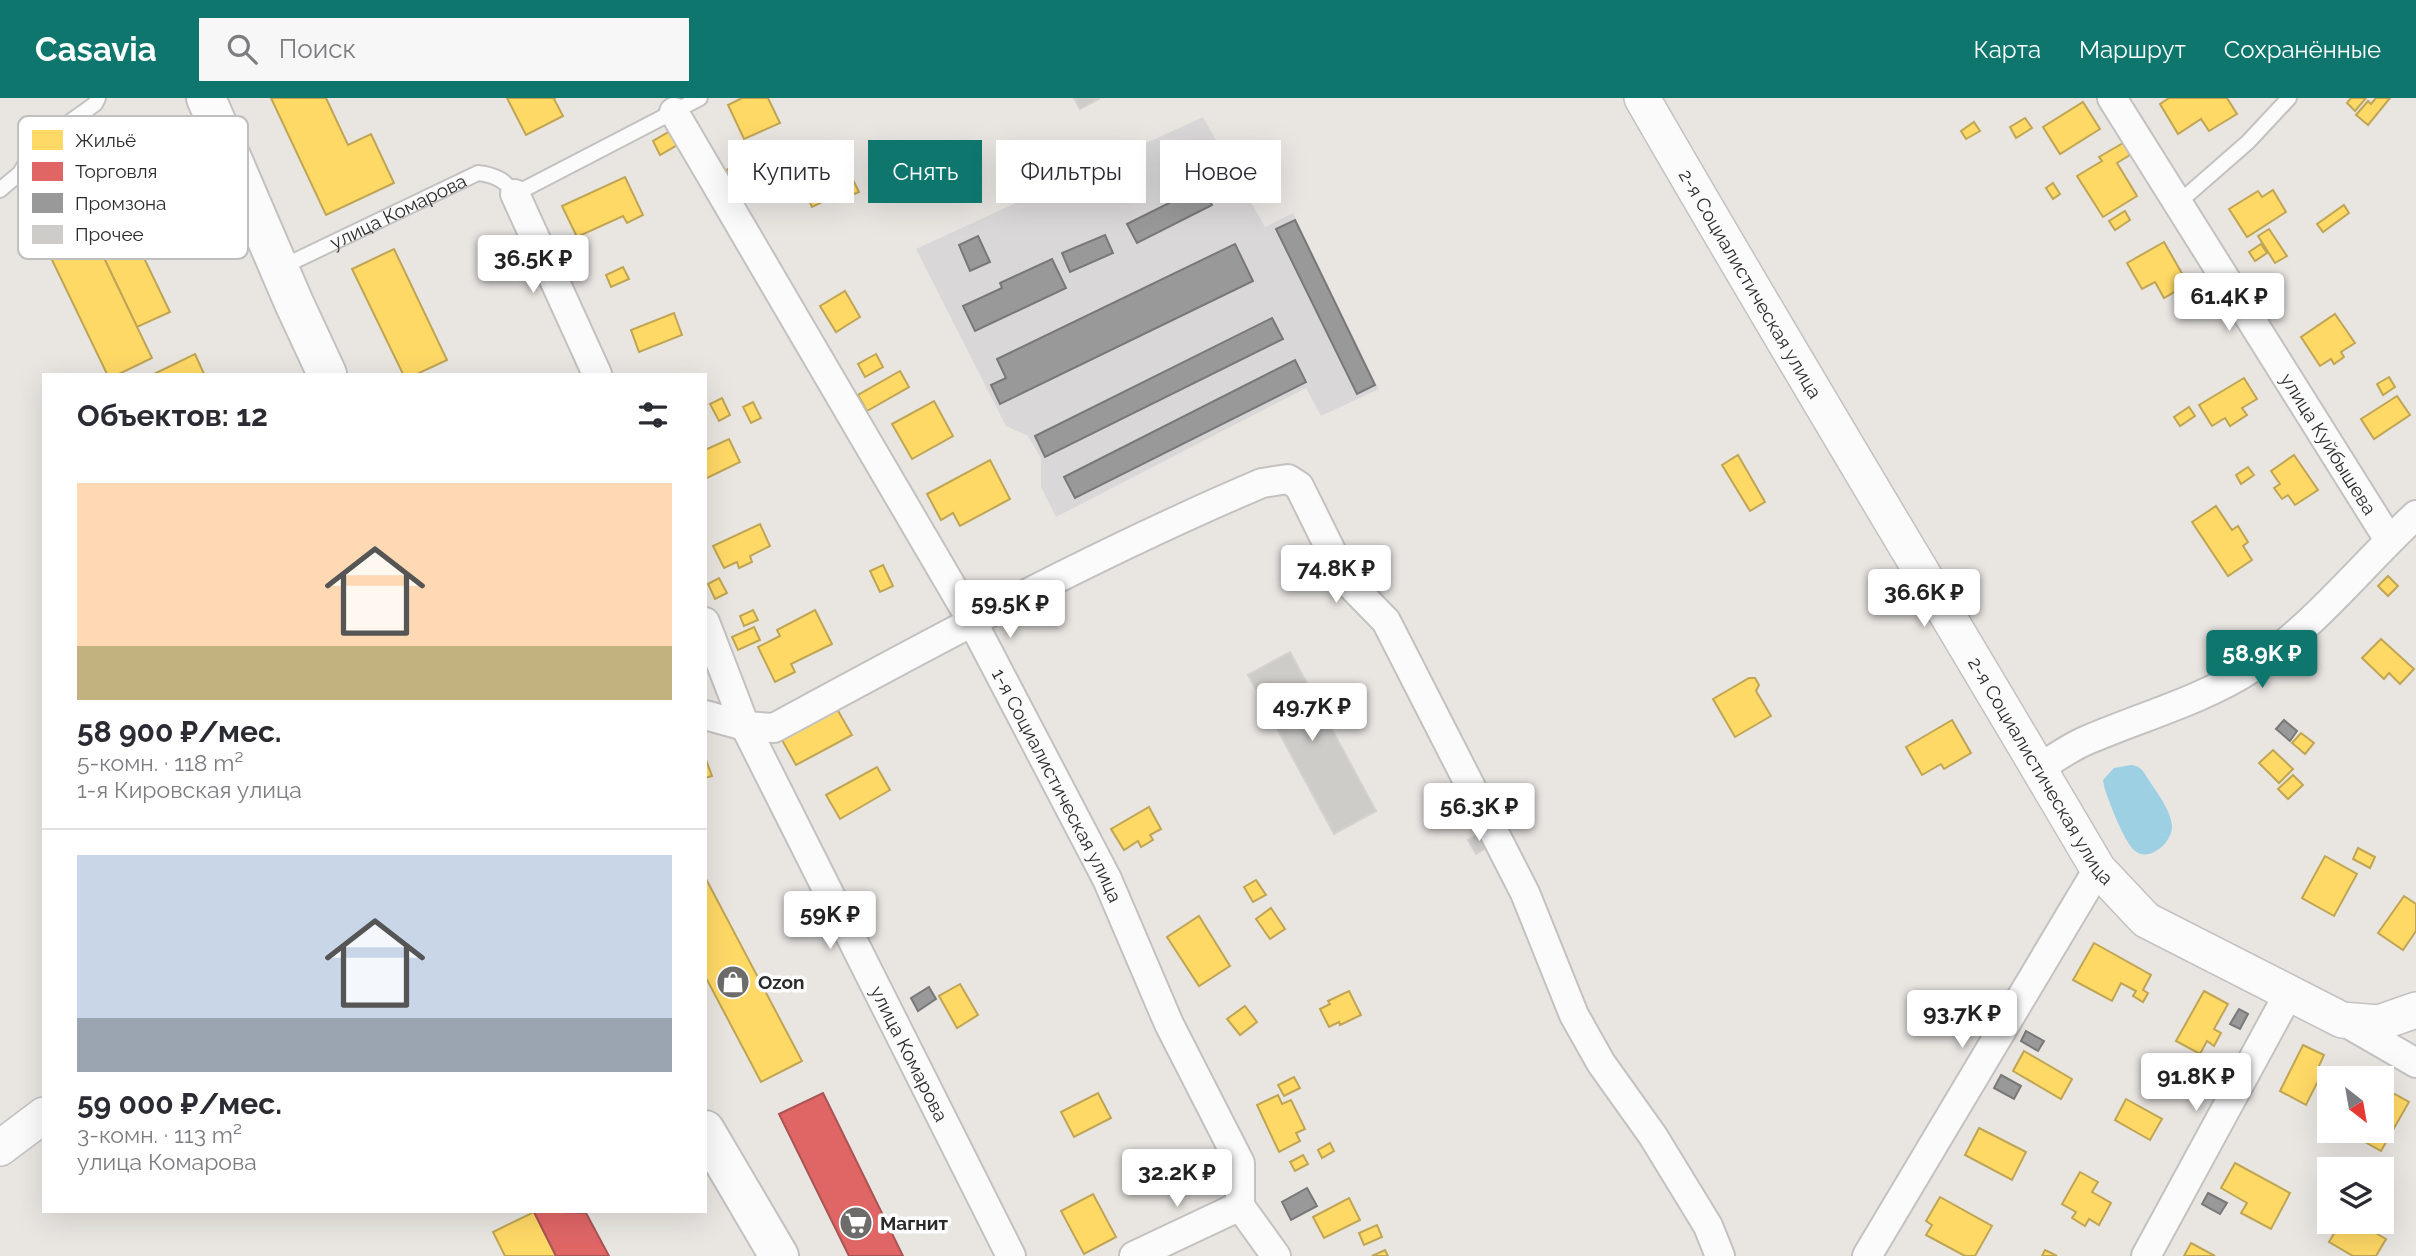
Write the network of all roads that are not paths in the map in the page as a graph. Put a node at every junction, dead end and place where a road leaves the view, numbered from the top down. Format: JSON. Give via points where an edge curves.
{"nodes":[{"id":1,"x":98,"y":98,"type":"edge"},
{"id":2,"x":206,"y":98,"type":"edge"},
{"id":3,"x":701,"y":98,"type":"edge"},
{"id":4,"x":1642,"y":98,"type":"edge"},
{"id":5,"x":2112,"y":98,"type":"edge"},
{"id":6,"x":2289,"y":98,"type":"edge"},
{"id":7,"x":674,"y":112,"type":"junction"},
{"id":8,"x":79,"y":116,"type":"edge"},
{"id":9,"x":214,"y":116,"type":"edge"},
{"id":10,"x":18,"y":175,"type":"edge"},
{"id":11,"x":0,"y":190,"type":"edge"},
{"id":12,"x":515,"y":194,"type":"junction"},
{"id":13,"x":248,"y":196,"type":"edge"},
{"id":14,"x":2177,"y":204,"type":"junction"},
{"id":15,"x":279,"y":268,"type":"junction"},
{"id":16,"x":327,"y":373,"type":"edge"},
{"id":17,"x":597,"y":373,"type":"edge"},
{"id":18,"x":2416,"y":514,"type":"edge"},
{"id":19,"x":2389,"y":540,"type":"junction"},
{"id":20,"x":972,"y":621,"type":"junction"},
{"id":21,"x":707,"y":627,"type":"edge"},
{"id":22,"x":707,"y":716,"type":"edge"},
{"id":23,"x":745,"y":726,"type":"junction"},
{"id":24,"x":2039,"y":768,"type":"junction"},
{"id":25,"x":2098,"y":869,"type":"junction"},
{"id":26,"x":2289,"y":993,"type":"junction"},
{"id":27,"x":2416,"y":1010,"type":"edge"},
{"id":28,"x":2342,"y":1020,"type":"junction"},
{"id":29,"x":2416,"y":1063,"type":"edge"},
{"id":30,"x":42,"y":1116,"type":"edge"},
{"id":31,"x":707,"y":1133,"type":"edge"},
{"id":32,"x":0,"y":1148,"type":"edge"},
{"id":33,"x":1241,"y":1206,"type":"junction"},
{"id":34,"x":779,"y":1256,"type":"edge"},
{"id":35,"x":1011,"y":1256,"type":"edge"},
{"id":36,"x":1134,"y":1256,"type":"edge"},
{"id":37,"x":1276,"y":1256,"type":"edge"},
{"id":38,"x":1720,"y":1256,"type":"edge"},
{"id":39,"x":1867,"y":1256,"type":"edge"},
{"id":40,"x":2146,"y":1256,"type":"edge"}],
"edges":[{"from":1,"to":8,"type":"lane"},
{"from":2,"to":9,"type":"main road"},
{"from":3,"to":7,"type":"lane"},
{"from":4,"to":24,"type":"street","name":"2-я Социалистическая улица"},
{"from":5,"to":14,"type":"street","name":"улица Куйбышева"},
{"from":6,"to":14,"type":"lane","via":[[2248,142]]},
{"from":7,"to":12,"type":"lane"},
{"from":7,"to":20,"type":"street","name":"1-я Социалистическая улица"},
{"from":10,"to":11,"type":"lane"},
{"from":12,"to":15,"type":"lane","name":"улица Комарова","via":[[494,175],[478,173]]},
{"from":12,"to":17,"type":"street","name":"улица Комарова"},
{"from":13,"to":15,"type":"main road"},
{"from":14,"to":19,"type":"street","name":"улица Куйбышева"},
{"from":15,"to":16,"type":"main road"},
{"from":18,"to":19,"type":"street"},
{"from":19,"to":24,"type":"street","via":[[2321,613],[2252,668],[2216,688],[2082,742]]},
{"from":20,"to":23,"type":"street","via":[[774,728]]},
{"from":20,"to":33,"type":"street","name":"1-я Социалистическая улица","via":[[1107,879],[1169,1024],[1240,1163]]},
{"from":20,"to":38,"type":"street","via":[[1262,483],[1288,479],[1299,486],[1345,579],[1386,621],[1525,893],[1574,1016],[1667,1159]]},
{"from":21,"to":23,"type":"street","name":"улица Комарова"},
{"from":22,"to":23,"type":"street"},
{"from":23,"to":35,"type":"street","name":"улица Комарова"},
{"from":24,"to":25,"type":"street","name":"2-я Социалистическая улица"},
{"from":25,"to":26,"type":"street","name":"2-я Социалистическая улица","via":[[2146,920]]},
{"from":25,"to":39,"type":"street"},
{"from":26,"to":28,"type":"street","name":"2-я Социалистическая улица"},
{"from":26,"to":40,"type":"street"},
{"from":27,"to":28,"type":"street","via":[[2379,1023]]},
{"from":28,"to":29,"type":"street"},
{"from":30,"to":32,"type":"street"},
{"from":31,"to":34,"type":"main road"},
{"from":33,"to":36,"type":"street"},
{"from":33,"to":37,"type":"street"}]}
